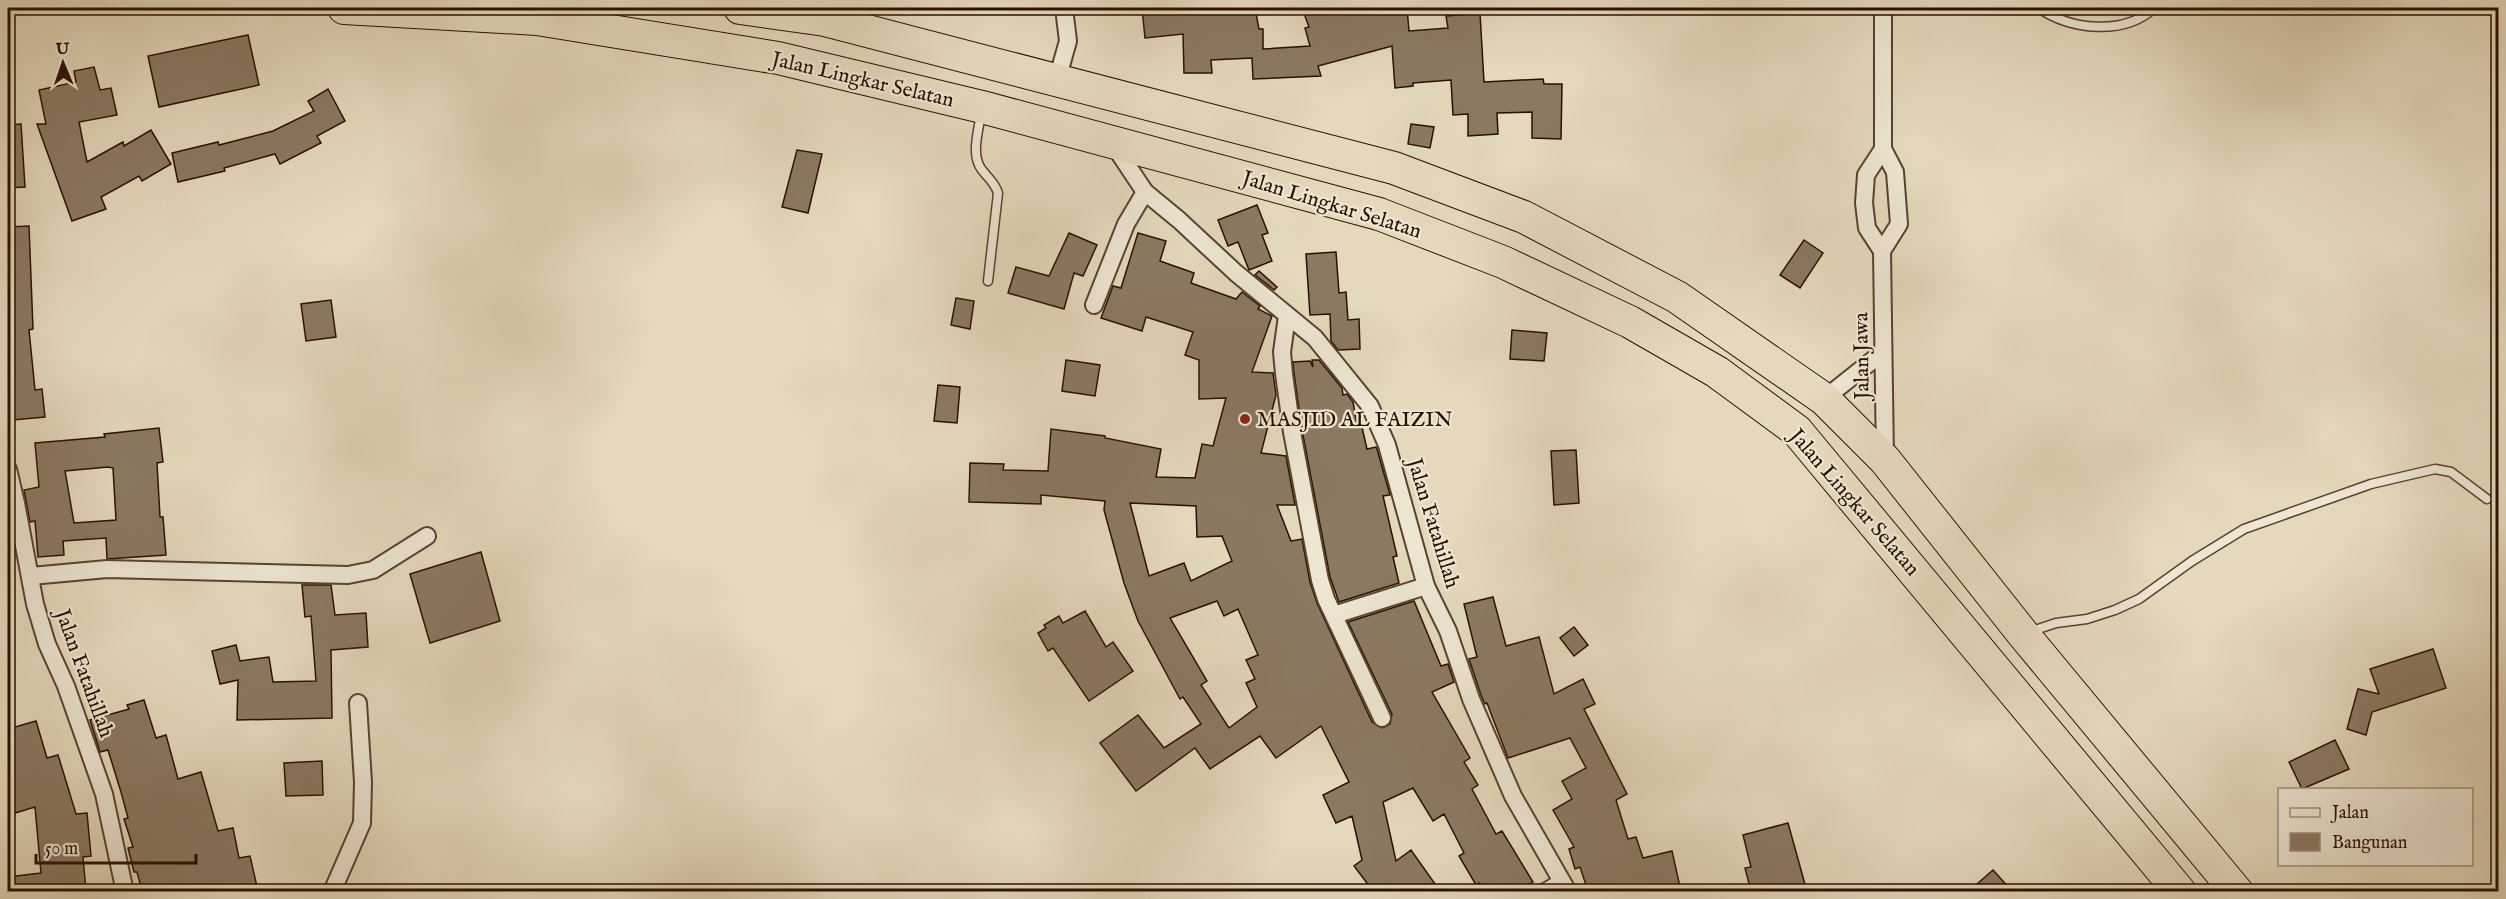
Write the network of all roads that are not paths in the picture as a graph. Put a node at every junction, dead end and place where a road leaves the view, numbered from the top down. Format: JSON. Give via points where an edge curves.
{"nodes":[{"id":1,"x":344,"y":8,"type":"edge"},
{"id":2,"x":740,"y":8,"type":"edge"},
{"id":3,"x":1064,"y":8,"type":"edge"},
{"id":4,"x":1883,"y":8,"type":"edge"},
{"id":5,"x":2039,"y":8,"type":"edge"},
{"id":6,"x":2154,"y":8,"type":"edge"},
{"id":7,"x":824,"y":14,"type":"edge"},
{"id":8,"x":1058,"y":80,"type":"junction"},
{"id":9,"x":982,"y":107,"type":"junction"},
{"id":10,"x":1111,"y":141,"type":"junction"},
{"id":11,"x":1883,"y":149,"type":"junction"},
{"id":12,"x":1145,"y":192,"type":"junction"},
{"id":13,"x":1882,"y":251,"type":"junction"},
{"id":14,"x":988,"y":281,"type":"dead end"},
{"id":15,"x":1094,"y":305,"type":"dead end"},
{"id":16,"x":1287,"y":316,"type":"junction"},
{"id":17,"x":1734,"y":335,"type":"junction"},
{"id":18,"x":1884,"y":351,"type":"junction"},
{"id":19,"x":1718,"y":372,"type":"junction"},
{"id":20,"x":1824,"y":399,"type":"junction"},
{"id":21,"x":1885,"y":460,"type":"junction"},
{"id":22,"x":8,"y":469,"type":"edge"},
{"id":23,"x":2487,"y":500,"type":"dead end"},
{"id":24,"x":427,"y":536,"type":"dead end"},
{"id":25,"x":31,"y":576,"type":"junction"},
{"id":26,"x":1426,"y":586,"type":"junction"},
{"id":27,"x":1334,"y":615,"type":"junction"},
{"id":28,"x":2023,"y":634,"type":"junction"},
{"id":29,"x":358,"y":703,"type":"dead end"},
{"id":30,"x":1382,"y":718,"type":"dead end"},
{"id":31,"x":1565,"y":887,"type":"edge"},
{"id":32,"x":125,"y":891,"type":"edge"},
{"id":33,"x":333,"y":891,"type":"edge"},
{"id":34,"x":1545,"y":891,"type":"edge"},
{"id":35,"x":2180,"y":891,"type":"edge"},
{"id":36,"x":2237,"y":891,"type":"edge"}],
"edges":[{"from":1,"to":9,"type":"highway","name":"Jalan Lingkar Selatan","via":[[537,19],[778,58]]},
{"from":2,"to":7,"type":"highway"},
{"from":3,"to":8,"type":"street","via":[[1068,40]]},
{"from":4,"to":11,"type":"street"},
{"from":5,"to":6,"type":"lane","via":[[2069,24],[2090,27],[2133,21]]},
{"from":7,"to":8,"type":"highway"},
{"from":8,"to":17,"type":"highway","via":[[1416,176],[1524,218],[1677,297]]},
{"from":9,"to":10,"type":"highway","name":"Jalan Lingkar Selatan"},
{"from":9,"to":14,"type":"lane","via":[[976,159],[996,184],[998,194]]},
{"from":10,"to":12,"type":"street","name":"Jalan Fatahillah"},
{"from":10,"to":19,"type":"highway","name":"Jalan Lingkar Selatan","via":[[1379,214],[1503,262],[1630,322]]},
{"from":11,"to":13,"type":"street","via":[[1895,172],[1899,224]]},
{"from":11,"to":13,"type":"street","name":"Jalan Jawa","via":[[1866,175],[1864,203],[1867,228]]},
{"from":12,"to":15,"type":"street","via":[[1126,224]]},
{"from":12,"to":16,"type":"street","name":"Jalan Fatahillah"},
{"from":13,"to":18,"type":"street","name":"Jalan Jawa"},
{"from":16,"to":26,"type":"street","name":"Jalan Fatahillah","via":[[1315,338],[1370,406],[1380,425]]},
{"from":16,"to":27,"type":"street","via":[[1282,352],[1292,432],[1320,580]]},
{"from":17,"to":19,"type":"highway"},
{"from":17,"to":20,"type":"highway"},
{"from":18,"to":20,"type":"street"},
{"from":18,"to":21,"type":"street","name":"Jalan Jawa"},
{"from":19,"to":35,"type":"highway","name":"Jalan Lingkar Selatan","via":[[1797,431]]},
{"from":20,"to":21,"type":"highway"},
{"from":21,"to":28,"type":"highway"},
{"from":22,"to":25,"type":"street","name":"Jalan Fatahillah"},
{"from":23,"to":28,"type":"lane","via":[[2451,472],[2435,469],[2371,484],[2244,529],[2139,599],[2115,610]]},
{"from":24,"to":25,"type":"street","via":[[373,570],[348,575],[107,569]]},
{"from":25,"to":32,"type":"street","name":"Jalan Fatahillah","via":[[47,644],[104,794]]},
{"from":26,"to":27,"type":"street"},
{"from":26,"to":31,"type":"street","name":"Jalan Fatahillah","via":[[1448,632],[1497,762]]},
{"from":27,"to":30,"type":"street"},
{"from":28,"to":36,"type":"highway"},
{"from":29,"to":33,"type":"street","via":[[362,823]]},
{"from":31,"to":34,"type":"street"}]}
